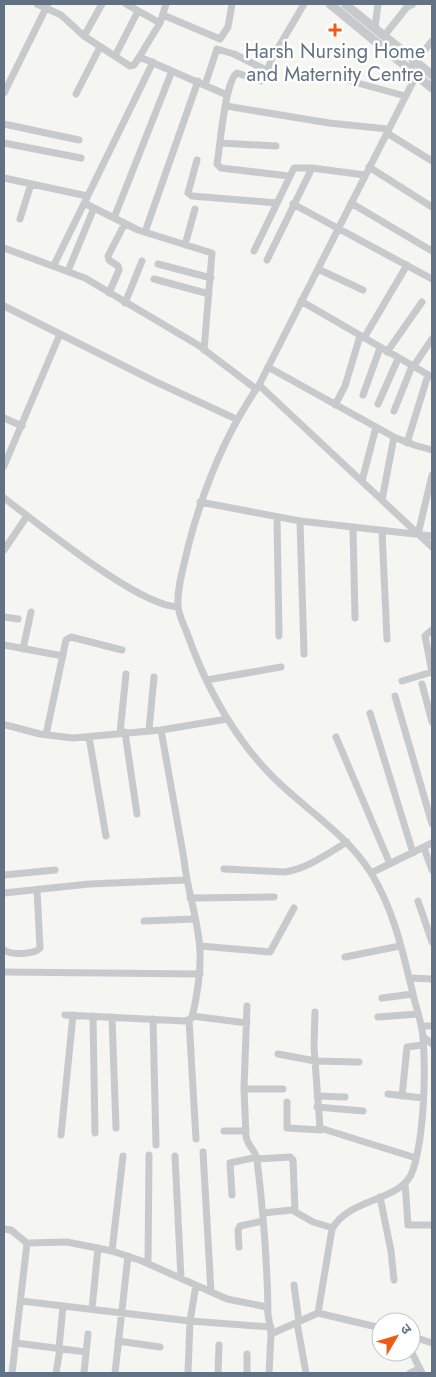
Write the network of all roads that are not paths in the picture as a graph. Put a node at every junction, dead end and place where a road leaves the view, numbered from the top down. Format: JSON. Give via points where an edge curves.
{"nodes":[{"id":1,"x":36,"y":4,"type":"edge"},
{"id":2,"x":102,"y":4,"type":"edge"},
{"id":3,"x":126,"y":4,"type":"edge"},
{"id":4,"x":166,"y":4,"type":"edge"},
{"id":5,"x":232,"y":4,"type":"edge"},
{"id":6,"x":304,"y":4,"type":"edge"},
{"id":7,"x":330,"y":4,"type":"edge"},
{"id":8,"x":345,"y":4,"type":"edge"},
{"id":9,"x":378,"y":4,"type":"edge"},
{"id":10,"x":413,"y":4,"type":"edge"},
{"id":11,"x":47,"y":5,"type":"edge"},
{"id":12,"x":138,"y":11,"type":"junction"},
{"id":13,"x":163,"y":15,"type":"junction"},
{"id":14,"x":160,"y":23,"type":"junction"},
{"id":15,"x":375,"y":28,"type":"junction"},
{"id":16,"x":84,"y":36,"type":"junction"},
{"id":17,"x":384,"y":36,"type":"junction"},
{"id":18,"x":432,"y":41,"type":"edge"},
{"id":19,"x":100,"y":47,"type":"junction"},
{"id":20,"x":115,"y":56,"type":"junction"},
{"id":21,"x":138,"y":59,"type":"junction"},
{"id":22,"x":153,"y":62,"type":"junction"},
{"id":23,"x":418,"y":63,"type":"junction"},
{"id":24,"x":172,"y":70,"type":"junction"},
{"id":25,"x":268,"y":71,"type":"junction"},
{"id":26,"x":412,"y":72,"type":"junction"},
{"id":27,"x":432,"y":75,"type":"edge"},
{"id":28,"x":336,"y":77,"type":"dead end"},
{"id":29,"x":198,"y":81,"type":"junction"},
{"id":30,"x":206,"y":85,"type":"junction"},
{"id":31,"x":432,"y":88,"type":"edge"},
{"id":32,"x":4,"y":93,"type":"edge"},
{"id":33,"x":76,"y":94,"type":"dead end"},
{"id":34,"x":227,"y":95,"type":"junction"},
{"id":35,"x":405,"y":96,"type":"junction"},
{"id":36,"x":226,"y":106,"type":"junction"},
{"id":37,"x":4,"y":124,"type":"edge"},
{"id":38,"x":388,"y":131,"type":"junction"},
{"id":39,"x":79,"y":140,"type":"dead end"},
{"id":40,"x":4,"y":143,"type":"edge"},
{"id":41,"x":220,"y":143,"type":"junction"},
{"id":42,"x":276,"y":146,"type":"dead end"},
{"id":43,"x":81,"y":158,"type":"dead end"},
{"id":44,"x":197,"y":160,"type":"dead end"},
{"id":45,"x":432,"y":161,"type":"edge"},
{"id":46,"x":369,"y":167,"type":"junction"},
{"id":47,"x":312,"y":168,"type":"junction"},
{"id":48,"x":365,"y":175,"type":"junction"},
{"id":49,"x":289,"y":176,"type":"junction"},
{"id":50,"x":4,"y":178,"type":"edge"},
{"id":51,"x":31,"y":184,"type":"junction"},
{"id":52,"x":85,"y":200,"type":"junction"},
{"id":53,"x":276,"y":203,"type":"junction"},
{"id":54,"x":351,"y":203,"type":"junction"},
{"id":55,"x":293,"y":204,"type":"junction"},
{"id":56,"x":432,"y":207,"type":"edge"},
{"id":57,"x":94,"y":208,"type":"junction"},
{"id":58,"x":195,"y":209,"type":"dead end"},
{"id":59,"x":114,"y":218,"type":"junction"},
{"id":60,"x":20,"y":219,"type":"dead end"},
{"id":61,"x":125,"y":223,"type":"junction"},
{"id":62,"x":338,"y":229,"type":"junction"},
{"id":63,"x":145,"y":232,"type":"junction"},
{"id":64,"x":185,"y":245,"type":"junction"},
{"id":65,"x":4,"y":248,"type":"edge"},
{"id":66,"x":254,"y":251,"type":"dead end"},
{"id":67,"x":432,"y":251,"type":"edge"},
{"id":68,"x":267,"y":260,"type":"dead end"},
{"id":69,"x":142,"y":261,"type":"dead end"},
{"id":70,"x":158,"y":264,"type":"dead end"},
{"id":71,"x":54,"y":265,"type":"junction"},
{"id":72,"x":407,"y":265,"type":"junction"},
{"id":73,"x":318,"y":269,"type":"junction"},
{"id":74,"x":68,"y":271,"type":"junction"},
{"id":75,"x":211,"y":278,"type":"junction"},
{"id":76,"x":154,"y":279,"type":"dead end"},
{"id":77,"x":432,"y":279,"type":"edge"},
{"id":78,"x":363,"y":290,"type":"dead end"},
{"id":79,"x":109,"y":293,"type":"junction"},
{"id":80,"x":209,"y":294,"type":"junction"},
{"id":81,"x":302,"y":301,"type":"junction"},
{"id":82,"x":422,"y":302,"type":"dead end"},
{"id":83,"x":125,"y":303,"type":"junction"},
{"id":84,"x":4,"y":306,"type":"edge"},
{"id":85,"x":60,"y":334,"type":"junction"},
{"id":86,"x":362,"y":337,"type":"junction"},
{"id":87,"x":432,"y":340,"type":"edge"},
{"id":88,"x":380,"y":348,"type":"junction"},
{"id":89,"x":204,"y":350,"type":"junction"},
{"id":90,"x":387,"y":352,"type":"junction"},
{"id":91,"x":398,"y":358,"type":"junction"},
{"id":92,"x":268,"y":366,"type":"junction"},
{"id":93,"x":412,"y":367,"type":"junction"},
{"id":94,"x":430,"y":376,"type":"edge"},
{"id":95,"x":258,"y":387,"type":"junction"},
{"id":96,"x":362,"y":395,"type":"dead end"},
{"id":97,"x":378,"y":404,"type":"dead end"},
{"id":98,"x":335,"y":405,"type":"junction"},
{"id":99,"x":394,"y":411,"type":"dead end"},
{"id":100,"x":4,"y":418,"type":"edge"},
{"id":101,"x":236,"y":419,"type":"junction"},
{"id":102,"x":22,"y":426,"type":"junction"},
{"id":103,"x":376,"y":427,"type":"junction"},
{"id":104,"x":394,"y":437,"type":"junction"},
{"id":105,"x":407,"y":443,"type":"junction"},
{"id":106,"x":432,"y":450,"type":"edge"},
{"id":107,"x":4,"y":466,"type":"edge"},
{"id":108,"x":432,"y":475,"type":"edge"},
{"id":109,"x":362,"y":481,"type":"junction"},
{"id":110,"x":4,"y":498,"type":"edge"},
{"id":111,"x":382,"y":500,"type":"junction"},
{"id":112,"x":200,"y":502,"type":"junction"},
{"id":113,"x":27,"y":516,"type":"junction"},
{"id":114,"x":277,"y":517,"type":"junction"},
{"id":115,"x":300,"y":521,"type":"junction"},
{"id":116,"x":353,"y":528,"type":"junction"},
{"id":117,"x":382,"y":531,"type":"junction"},
{"id":118,"x":418,"y":534,"type":"junction"},
{"id":119,"x":432,"y":536,"type":"edge"},
{"id":120,"x":432,"y":547,"type":"edge"},
{"id":121,"x":4,"y":550,"type":"edge"},
{"id":122,"x":178,"y":607,"type":"junction"},
{"id":123,"x":31,"y":612,"type":"dead end"},
{"id":124,"x":4,"y":616,"type":"edge"},
{"id":125,"x":355,"y":618,"type":"dead end"},
{"id":126,"x":18,"y":619,"type":"dead end"},
{"id":127,"x":432,"y":630,"type":"edge"},
{"id":128,"x":279,"y":636,"type":"dead end"},
{"id":129,"x":387,"y":639,"type":"dead end"},
{"id":130,"x":4,"y":645,"type":"edge"},
{"id":131,"x":23,"y":649,"type":"junction"},
{"id":132,"x":122,"y":650,"type":"dead end"},
{"id":133,"x":304,"y":654,"type":"dead end"},
{"id":134,"x":63,"y":656,"type":"junction"},
{"id":135,"x":282,"y":667,"type":"dead end"},
{"id":136,"x":432,"y":672,"type":"edge"},
{"id":137,"x":126,"y":674,"type":"dead end"},
{"id":138,"x":154,"y":677,"type":"dead end"},
{"id":139,"x":207,"y":680,"type":"junction"},
{"id":140,"x":402,"y":681,"type":"dead end"},
{"id":141,"x":422,"y":684,"type":"dead end"},
{"id":142,"x":395,"y":696,"type":"dead end"},
{"id":143,"x":370,"y":713,"type":"dead end"},
{"id":144,"x":227,"y":719,"type":"junction"},
{"id":145,"x":432,"y":722,"type":"edge"},
{"id":146,"x":6,"y":725,"type":"dead end"},
{"id":147,"x":149,"y":730,"type":"junction"},
{"id":148,"x":161,"y":730,"type":"junction"},
{"id":149,"x":122,"y":732,"type":"junction"},
{"id":150,"x":46,"y":735,"type":"junction"},
{"id":151,"x":89,"y":737,"type":"junction"},
{"id":152,"x":336,"y":737,"type":"dead end"},
{"id":153,"x":137,"y":814,"type":"dead end"},
{"id":154,"x":432,"y":824,"type":"edge"},
{"id":155,"x":106,"y":836,"type":"dead end"},
{"id":156,"x":347,"y":842,"type":"junction"},
{"id":157,"x":432,"y":843,"type":"edge"},
{"id":158,"x":424,"y":848,"type":"junction"},
{"id":159,"x":413,"y":853,"type":"junction"},
{"id":160,"x":390,"y":864,"type":"junction"},
{"id":161,"x":224,"y":869,"type":"dead end"},
{"id":162,"x":54,"y":870,"type":"dead end"},
{"id":163,"x":432,"y":870,"type":"edge"},
{"id":164,"x":371,"y":873,"type":"junction"},
{"id":165,"x":4,"y":875,"type":"edge"},
{"id":166,"x":186,"y":880,"type":"junction"},
{"id":167,"x":37,"y":890,"type":"junction"},
{"id":168,"x":4,"y":893,"type":"edge"},
{"id":169,"x":274,"y":897,"type":"dead end"},
{"id":170,"x":190,"y":898,"type":"junction"},
{"id":171,"x":418,"y":901,"type":"dead end"},
{"id":172,"x":294,"y":908,"type":"dead end"},
{"id":173,"x":195,"y":919,"type":"junction"},
{"id":174,"x":144,"y":921,"type":"dead end"},
{"id":175,"x":432,"y":942,"type":"edge"},
{"id":176,"x":200,"y":946,"type":"junction"},
{"id":177,"x":400,"y":946,"type":"junction"},
{"id":178,"x":4,"y":950,"type":"edge"},
{"id":179,"x":345,"y":957,"type":"dead end"},
{"id":180,"x":4,"y":972,"type":"edge"},
{"id":181,"x":200,"y":974,"type":"junction"},
{"id":182,"x":409,"y":978,"type":"junction"},
{"id":183,"x":432,"y":980,"type":"edge"},
{"id":184,"x":413,"y":994,"type":"junction"},
{"id":185,"x":382,"y":998,"type":"dead end"},
{"id":186,"x":247,"y":1006,"type":"dead end"},
{"id":187,"x":315,"y":1012,"type":"dead end"},
{"id":188,"x":418,"y":1014,"type":"junction"},
{"id":189,"x":65,"y":1015,"type":"dead end"},
{"id":190,"x":73,"y":1015,"type":"junction"},
{"id":191,"x":93,"y":1016,"type":"junction"},
{"id":192,"x":112,"y":1017,"type":"junction"},
{"id":193,"x":378,"y":1017,"type":"dead end"},
{"id":194,"x":190,"y":1018,"type":"junction"},
{"id":195,"x":153,"y":1019,"type":"junction"},
{"id":196,"x":247,"y":1023,"type":"junction"},
{"id":197,"x":421,"y":1026,"type":"junction"},
{"id":198,"x":432,"y":1026,"type":"edge"},
{"id":199,"x":429,"y":1043,"type":"edge"},
{"id":200,"x":278,"y":1054,"type":"dead end"},
{"id":201,"x":315,"y":1061,"type":"junction"},
{"id":202,"x":359,"y":1062,"type":"dead end"},
{"id":203,"x":244,"y":1089,"type":"junction"},
{"id":204,"x":283,"y":1089,"type":"dead end"},
{"id":205,"x":388,"y":1094,"type":"dead end"},
{"id":206,"x":317,"y":1096,"type":"junction"},
{"id":207,"x":345,"y":1096,"type":"dead end"},
{"id":208,"x":402,"y":1096,"type":"junction"},
{"id":209,"x":423,"y":1098,"type":"junction"},
{"id":210,"x":288,"y":1102,"type":"dead end"},
{"id":211,"x":317,"y":1107,"type":"junction"},
{"id":212,"x":363,"y":1111,"type":"dead end"},
{"id":213,"x":116,"y":1128,"type":"dead end"},
{"id":214,"x":321,"y":1130,"type":"junction"},
{"id":215,"x":224,"y":1131,"type":"dead end"},
{"id":216,"x":246,"y":1131,"type":"junction"},
{"id":217,"x":95,"y":1133,"type":"dead end"},
{"id":218,"x":62,"y":1136,"type":"dead end"},
{"id":219,"x":196,"y":1138,"type":"dead end"},
{"id":220,"x":156,"y":1145,"type":"dead end"},
{"id":221,"x":203,"y":1152,"type":"dead end"},
{"id":222,"x":149,"y":1155,"type":"dead end"},
{"id":223,"x":123,"y":1156,"type":"dead end"},
{"id":224,"x":176,"y":1156,"type":"dead end"},
{"id":225,"x":257,"y":1158,"type":"junction"},
{"id":226,"x":416,"y":1158,"type":"junction"},
{"id":227,"x":404,"y":1183,"type":"junction"},
{"id":228,"x":232,"y":1195,"type":"dead end"},
{"id":229,"x":380,"y":1197,"type":"junction"},
{"id":230,"x":295,"y":1211,"type":"junction"},
{"id":231,"x":263,"y":1217,"type":"junction"},
{"id":232,"x":432,"y":1225,"type":"edge"},
{"id":233,"x":333,"y":1228,"type":"junction"},
{"id":234,"x":4,"y":1229,"type":"edge"},
{"id":235,"x":27,"y":1243,"type":"junction"},
{"id":236,"x":238,"y":1247,"type":"dead end"},
{"id":237,"x":98,"y":1248,"type":"junction"},
{"id":238,"x":112,"y":1251,"type":"junction"},
{"id":239,"x":128,"y":1256,"type":"junction"},
{"id":240,"x":148,"y":1263,"type":"junction"},
{"id":241,"x":181,"y":1278,"type":"junction"},
{"id":242,"x":394,"y":1280,"type":"dead end"},
{"id":243,"x":196,"y":1285,"type":"junction"},
{"id":244,"x":294,"y":1285,"type":"dead end"},
{"id":245,"x":211,"y":1292,"type":"junction"},
{"id":246,"x":21,"y":1302,"type":"junction"},
{"id":247,"x":63,"y":1306,"type":"junction"},
{"id":248,"x":92,"y":1309,"type":"junction"},
{"id":249,"x":268,"y":1309,"type":"junction"},
{"id":250,"x":122,"y":1312,"type":"junction"},
{"id":251,"x":318,"y":1313,"type":"junction"},
{"id":252,"x":190,"y":1322,"type":"junction"},
{"id":253,"x":298,"y":1323,"type":"junction"},
{"id":254,"x":371,"y":1326,"type":"edge"},
{"id":255,"x":271,"y":1331,"type":"junction"},
{"id":256,"x":88,"y":1334,"type":"dead end"},
{"id":257,"x":118,"y":1341,"type":"junction"},
{"id":258,"x":16,"y":1343,"type":"junction"},
{"id":259,"x":219,"y":1345,"type":"dead end"},
{"id":260,"x":160,"y":1347,"type":"dead end"},
{"id":261,"x":59,"y":1349,"type":"junction"},
{"id":262,"x":86,"y":1352,"type":"junction"},
{"id":263,"x":247,"y":1354,"type":"dead end"},
{"id":264,"x":421,"y":1371,"type":"edge"},
{"id":265,"x":12,"y":1373,"type":"edge"},
{"id":266,"x":56,"y":1373,"type":"edge"},
{"id":267,"x":84,"y":1373,"type":"edge"},
{"id":268,"x":115,"y":1373,"type":"edge"},
{"id":269,"x":188,"y":1373,"type":"edge"},
{"id":270,"x":218,"y":1373,"type":"edge"},
{"id":271,"x":247,"y":1373,"type":"edge"},
{"id":272,"x":269,"y":1373,"type":"edge"},
{"id":273,"x":306,"y":1373,"type":"edge"},
{"id":274,"x":410,"y":1373,"type":"edge"}],
"edges":[{"from":1,"to":11,"type":"street"},
{"from":2,"to":16,"type":"street"},
{"from":3,"to":12,"type":"street"},
{"from":4,"to":13,"type":"street"},
{"from":5,"to":13,"type":"street","via":[[228,27],[220,39]]},
{"from":6,"to":25,"type":"street"},
{"from":7,"to":26,"type":"street"},
{"from":8,"to":15,"type":"street"},
{"from":9,"to":15,"type":"street"},
{"from":10,"to":17,"type":"street"},
{"from":11,"to":16,"type":"street"},
{"from":11,"to":32,"type":"street"},
{"from":12,"to":14,"type":"street"},
{"from":12,"to":20,"type":"street"},
{"from":13,"to":14,"type":"street"},
{"from":14,"to":21,"type":"street"},
{"from":15,"to":17,"type":"street"},
{"from":16,"to":19,"type":"street"},
{"from":17,"to":23,"type":"street"},
{"from":18,"to":23,"type":"street"},
{"from":19,"to":20,"type":"street"},
{"from":19,"to":33,"type":"street"},
{"from":20,"to":21,"type":"street","via":[[132,66]]},
{"from":21,"to":22,"type":"street"},
{"from":22,"to":24,"type":"street"},
{"from":22,"to":52,"type":"street"},
{"from":23,"to":26,"type":"street"},
{"from":23,"to":27,"type":"street"},
{"from":24,"to":29,"type":"street"},
{"from":24,"to":59,"type":"street"},
{"from":25,"to":30,"type":"street","via":[[217,49]]},
{"from":25,"to":34,"type":"street","via":[[261,81],[235,74]]},
{"from":26,"to":31,"type":"street"},
{"from":26,"to":35,"type":"street"},
{"from":28,"to":35,"type":"street"},
{"from":29,"to":30,"type":"street"},
{"from":29,"to":63,"type":"street"},
{"from":30,"to":34,"type":"street"},
{"from":34,"to":36,"type":"street"},
{"from":35,"to":38,"type":"street"},
{"from":36,"to":38,"type":"street"},
{"from":36,"to":41,"type":"street"},
{"from":37,"to":39,"type":"street"},
{"from":38,"to":45,"type":"street"},
{"from":38,"to":46,"type":"street"},
{"from":40,"to":43,"type":"street"},
{"from":41,"to":42,"type":"street"},
{"from":41,"to":49,"type":"street","via":[[218,166]]},
{"from":44,"to":53,"type":"street","via":[[188,193],[192,196]]},
{"from":46,"to":48,"type":"street"},
{"from":46,"to":56,"type":"street"},
{"from":47,"to":48,"type":"street"},
{"from":47,"to":49,"type":"street","via":[[294,168]]},
{"from":47,"to":55,"type":"street"},
{"from":48,"to":54,"type":"street"},
{"from":49,"to":53,"type":"street"},
{"from":50,"to":51,"type":"street"},
{"from":51,"to":52,"type":"street"},
{"from":51,"to":60,"type":"street"},
{"from":52,"to":57,"type":"street"},
{"from":52,"to":71,"type":"street"},
{"from":53,"to":66,"type":"street"},
{"from":54,"to":62,"type":"street"},
{"from":54,"to":67,"type":"street"},
{"from":55,"to":62,"type":"street"},
{"from":55,"to":68,"type":"street"},
{"from":57,"to":59,"type":"street"},
{"from":57,"to":74,"type":"street"},
{"from":58,"to":64,"type":"street"},
{"from":59,"to":61,"type":"street"},
{"from":61,"to":63,"type":"street"},
{"from":61,"to":79,"type":"street","via":[[108,256],[119,270]]},
{"from":62,"to":72,"type":"street"},
{"from":62,"to":73,"type":"street"},
{"from":63,"to":64,"type":"street"},
{"from":64,"to":75,"type":"street","via":[[212,253]]},
{"from":65,"to":71,"type":"street"},
{"from":69,"to":83,"type":"street"},
{"from":70,"to":75,"type":"street"},
{"from":71,"to":74,"type":"street"},
{"from":72,"to":77,"type":"street"},
{"from":72,"to":86,"type":"street"},
{"from":73,"to":78,"type":"street"},
{"from":73,"to":81,"type":"street"},
{"from":74,"to":79,"type":"street"},
{"from":75,"to":80,"type":"street"},
{"from":76,"to":80,"type":"street"},
{"from":79,"to":83,"type":"street"},
{"from":80,"to":89,"type":"street"},
{"from":81,"to":86,"type":"street"},
{"from":81,"to":92,"type":"street"},
{"from":82,"to":90,"type":"street"},
{"from":83,"to":89,"type":"street"},
{"from":84,"to":85,"type":"street"},
{"from":85,"to":101,"type":"street"},
{"from":85,"to":102,"type":"street"},
{"from":86,"to":88,"type":"street"},
{"from":86,"to":98,"type":"street"},
{"from":87,"to":93,"type":"street"},
{"from":88,"to":90,"type":"street"},
{"from":88,"to":96,"type":"street"},
{"from":89,"to":95,"type":"street"},
{"from":90,"to":91,"type":"street"},
{"from":91,"to":93,"type":"street"},
{"from":91,"to":97,"type":"street"},
{"from":92,"to":95,"type":"street"},
{"from":92,"to":98,"type":"street"},
{"from":93,"to":94,"type":"street"},
{"from":93,"to":99,"type":"street"},
{"from":94,"to":105,"type":"street"},
{"from":95,"to":101,"type":"street"},
{"from":95,"to":109,"type":"street"},
{"from":98,"to":103,"type":"street"},
{"from":100,"to":102,"type":"street"},
{"from":101,"to":112,"type":"street"},
{"from":102,"to":107,"type":"street"},
{"from":103,"to":104,"type":"street"},
{"from":103,"to":109,"type":"street"},
{"from":104,"to":105,"type":"street"},
{"from":104,"to":111,"type":"street"},
{"from":105,"to":106,"type":"street"},
{"from":108,"to":118,"type":"street"},
{"from":109,"to":111,"type":"street"},
{"from":110,"to":113,"type":"street"},
{"from":111,"to":118,"type":"street"},
{"from":112,"to":114,"type":"street"},
{"from":112,"to":122,"type":"street","via":[[180,579]]},
{"from":113,"to":121,"type":"street"},
{"from":113,"to":122,"type":"street","via":[[114,578],[158,602]]},
{"from":114,"to":115,"type":"street"},
{"from":114,"to":128,"type":"street"},
{"from":115,"to":116,"type":"street"},
{"from":115,"to":133,"type":"street"},
{"from":116,"to":117,"type":"street"},
{"from":116,"to":125,"type":"street"},
{"from":117,"to":118,"type":"street"},
{"from":117,"to":129,"type":"street"},
{"from":118,"to":119,"type":"street"},
{"from":118,"to":120,"type":"street"},
{"from":122,"to":139,"type":"street"},
{"from":123,"to":131,"type":"street"},
{"from":124,"to":126,"type":"street"},
{"from":127,"to":136,"type":"street","via":[[425,636]]},
{"from":130,"to":131,"type":"street"},
{"from":131,"to":134,"type":"street"},
{"from":132,"to":134,"type":"street","via":[[71,637],[66,640]]},
{"from":134,"to":150,"type":"street"},
{"from":135,"to":139,"type":"street"},
{"from":136,"to":140,"type":"street"},
{"from":137,"to":149,"type":"street"},
{"from":138,"to":147,"type":"street"},
{"from":139,"to":144,"type":"street"},
{"from":141,"to":145,"type":"street"},
{"from":142,"to":154,"type":"street"},
{"from":143,"to":159,"type":"street"},
{"from":144,"to":148,"type":"street"},
{"from":144,"to":156,"type":"street","via":[[283,786]]},
{"from":146,"to":150,"type":"street"},
{"from":147,"to":148,"type":"street"},
{"from":147,"to":149,"type":"street"},
{"from":148,"to":166,"type":"street"},
{"from":149,"to":151,"type":"street"},
{"from":149,"to":153,"type":"street"},
{"from":150,"to":151,"type":"street"},
{"from":151,"to":155,"type":"street"},
{"from":152,"to":160,"type":"street"},
{"from":156,"to":161,"type":"street","via":[[297,869],[285,872]]},
{"from":156,"to":164,"type":"street"},
{"from":157,"to":158,"type":"street"},
{"from":158,"to":159,"type":"street"},
{"from":158,"to":163,"type":"street"},
{"from":159,"to":160,"type":"street"},
{"from":160,"to":164,"type":"street"},
{"from":162,"to":165,"type":"street"},
{"from":164,"to":177,"type":"street","via":[[393,918]]},
{"from":166,"to":167,"type":"street","via":[[128,881]]},
{"from":166,"to":170,"type":"street"},
{"from":167,"to":168,"type":"street"},
{"from":167,"to":178,"type":"street","via":[[40,948],[36,952],[9,953]]},
{"from":169,"to":170,"type":"street"},
{"from":170,"to":173,"type":"street"},
{"from":171,"to":175,"type":"street"},
{"from":172,"to":176,"type":"street","via":[[270,952]]},
{"from":173,"to":174,"type":"street"},
{"from":173,"to":176,"type":"street"},
{"from":176,"to":181,"type":"street"},
{"from":177,"to":179,"type":"street"},
{"from":177,"to":182,"type":"street"},
{"from":180,"to":181,"type":"street"},
{"from":181,"to":194,"type":"street"},
{"from":182,"to":183,"type":"street"},
{"from":182,"to":184,"type":"street"},
{"from":184,"to":185,"type":"street"},
{"from":184,"to":188,"type":"street"},
{"from":186,"to":196,"type":"street"},
{"from":187,"to":201,"type":"street"},
{"from":188,"to":193,"type":"street"},
{"from":188,"to":197,"type":"street"},
{"from":189,"to":190,"type":"street"},
{"from":190,"to":191,"type":"street"},
{"from":190,"to":218,"type":"street"},
{"from":191,"to":192,"type":"street"},
{"from":191,"to":217,"type":"street"},
{"from":192,"to":195,"type":"street"},
{"from":192,"to":213,"type":"street"},
{"from":194,"to":195,"type":"street"},
{"from":194,"to":196,"type":"street"},
{"from":194,"to":219,"type":"street"},
{"from":195,"to":220,"type":"street"},
{"from":196,"to":203,"type":"street"},
{"from":197,"to":198,"type":"street"},
{"from":197,"to":199,"type":"street"},
{"from":199,"to":208,"type":"street","via":[[406,1048]]},
{"from":199,"to":209,"type":"street"},
{"from":200,"to":201,"type":"street"},
{"from":201,"to":202,"type":"street"},
{"from":201,"to":206,"type":"street"},
{"from":203,"to":204,"type":"street"},
{"from":203,"to":216,"type":"street"},
{"from":205,"to":208,"type":"street"},
{"from":206,"to":207,"type":"street"},
{"from":206,"to":211,"type":"street"},
{"from":208,"to":209,"type":"street"},
{"from":209,"to":226,"type":"street","via":[[423,1120]]},
{"from":210,"to":214,"type":"street","via":[[287,1128]]},
{"from":211,"to":212,"type":"street"},
{"from":211,"to":214,"type":"street"},
{"from":214,"to":226,"type":"street"},
{"from":215,"to":216,"type":"street"},
{"from":216,"to":225,"type":"street","via":[[246,1140]]},
{"from":221,"to":245,"type":"street"},
{"from":222,"to":240,"type":"street"},
{"from":223,"to":238,"type":"street"},
{"from":224,"to":241,"type":"street"},
{"from":225,"to":228,"type":"street","via":[[230,1164]]},
{"from":225,"to":230,"type":"street","via":[[290,1157],[293,1160]]},
{"from":225,"to":231,"type":"street"},
{"from":226,"to":227,"type":"street","via":[[413,1172]]},
{"from":227,"to":229,"type":"street"},
{"from":227,"to":232,"type":"street","via":[[408,1225]]},
{"from":229,"to":233,"type":"street","via":[[346,1212]]},
{"from":229,"to":242,"type":"street"},
{"from":230,"to":231,"type":"street"},
{"from":230,"to":233,"type":"street"},
{"from":231,"to":236,"type":"street","via":[[240,1226]]},
{"from":231,"to":249,"type":"street"},
{"from":233,"to":251,"type":"street"},
{"from":234,"to":235,"type":"street","via":[[11,1230]]},
{"from":235,"to":237,"type":"street","via":[[67,1242]]},
{"from":235,"to":246,"type":"street"},
{"from":237,"to":238,"type":"street"},
{"from":237,"to":248,"type":"street"},
{"from":238,"to":239,"type":"street"},
{"from":239,"to":240,"type":"street"},
{"from":239,"to":250,"type":"street"},
{"from":240,"to":241,"type":"street"},
{"from":241,"to":243,"type":"street"},
{"from":243,"to":245,"type":"street"},
{"from":243,"to":252,"type":"street"},
{"from":244,"to":253,"type":"street"},
{"from":245,"to":249,"type":"street"},
{"from":246,"to":247,"type":"street"},
{"from":246,"to":258,"type":"street"},
{"from":247,"to":248,"type":"street"},
{"from":247,"to":261,"type":"street"},
{"from":248,"to":250,"type":"street"},
{"from":249,"to":255,"type":"street"},
{"from":250,"to":252,"type":"street"},
{"from":250,"to":257,"type":"street"},
{"from":251,"to":253,"type":"street"},
{"from":251,"to":254,"type":"street"},
{"from":252,"to":255,"type":"street"},
{"from":252,"to":269,"type":"street"},
{"from":253,"to":255,"type":"street"},
{"from":253,"to":273,"type":"street"},
{"from":255,"to":272,"type":"street"},
{"from":256,"to":262,"type":"street"},
{"from":257,"to":260,"type":"street"},
{"from":257,"to":268,"type":"street"},
{"from":258,"to":261,"type":"street"},
{"from":258,"to":265,"type":"street"},
{"from":259,"to":270,"type":"street"},
{"from":261,"to":262,"type":"street"},
{"from":261,"to":266,"type":"street"},
{"from":262,"to":267,"type":"street"},
{"from":263,"to":271,"type":"street"},
{"from":264,"to":274,"type":"street"}]}
